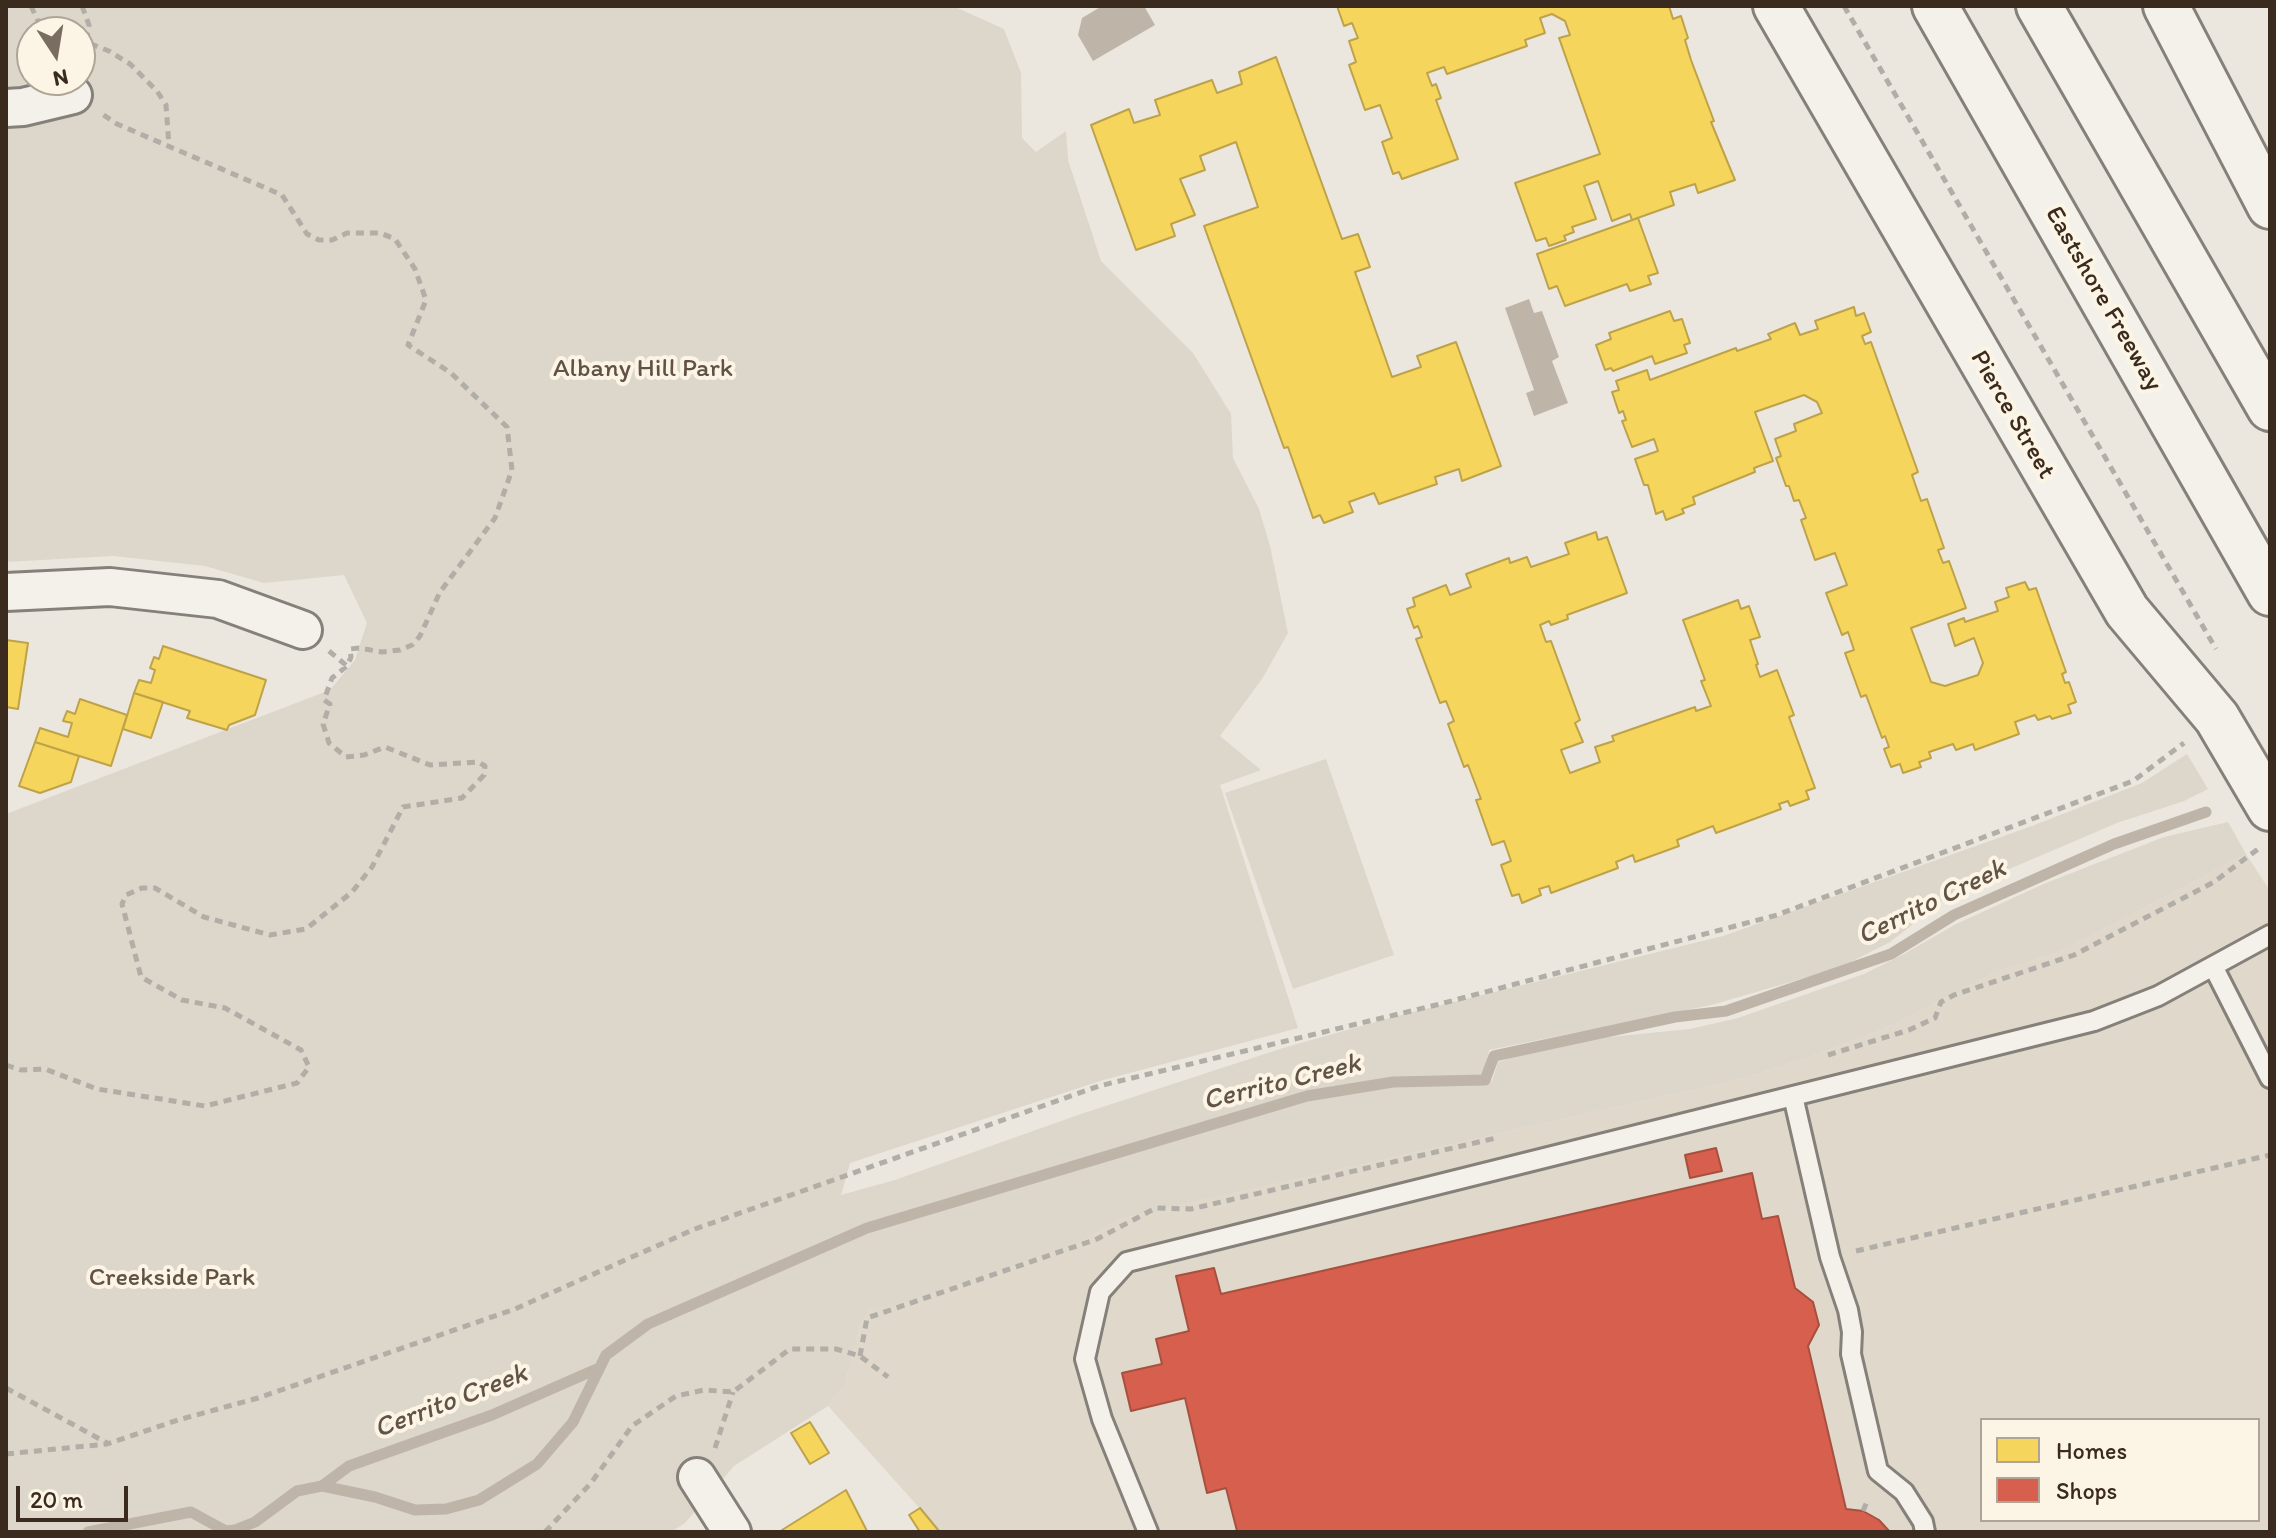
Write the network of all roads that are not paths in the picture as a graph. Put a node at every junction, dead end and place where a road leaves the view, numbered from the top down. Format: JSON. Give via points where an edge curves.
{"nodes":[{"id":1,"x":1776,"y":6,"type":"edge"},
{"id":2,"x":1935,"y":6,"type":"edge"},
{"id":3,"x":2039,"y":6,"type":"edge"},
{"id":4,"x":2166,"y":6,"type":"edge"},
{"id":5,"x":69,"y":96,"type":"edge"},
{"id":6,"x":6,"y":108,"type":"edge"},
{"id":7,"x":2270,"y":206,"type":"edge"},
{"id":8,"x":2270,"y":408,"type":"edge"},
{"id":9,"x":6,"y":592,"type":"edge"},
{"id":10,"x":2270,"y":593,"type":"edge"},
{"id":11,"x":303,"y":630,"type":"dead end"},
{"id":12,"x":2270,"y":808,"type":"edge"},
{"id":13,"x":2270,"y":935,"type":"edge"},
{"id":14,"x":2214,"y":968,"type":"junction"},
{"id":15,"x":2270,"y":1078,"type":"edge"},
{"id":16,"x":1793,"y":1096,"type":"junction"},
{"id":17,"x":697,"y":1477,"type":"road end"},
{"id":18,"x":732,"y":1532,"type":"edge"},
{"id":19,"x":1148,"y":1532,"type":"edge"},
{"id":20,"x":1925,"y":1532,"type":"edge"}],
"edges":[{"from":1,"to":12,"type":"main road","name":"Pierce Street","via":[[2127,611],[2217,718]]},
{"from":2,"to":10,"type":"main road","name":"Eastshore Freeway"},
{"from":3,"to":8,"type":"main road"},
{"from":4,"to":7,"type":"main road"},
{"from":5,"to":6,"type":"street"},
{"from":9,"to":11,"type":"street","via":[[110,587],[218,599]]},
{"from":13,"to":14,"type":"lane"},
{"from":14,"to":15,"type":"lane"},
{"from":14,"to":16,"type":"lane","via":[[2094,1021]]},
{"from":16,"to":19,"type":"lane","via":[[1127,1262],[1100,1292],[1085,1359],[1102,1419]]},
{"from":16,"to":20,"type":"lane","via":[[1830,1257],[1848,1310],[1851,1354],[1878,1471],[1904,1492]]},
{"from":17,"to":18,"type":"street"}]}
